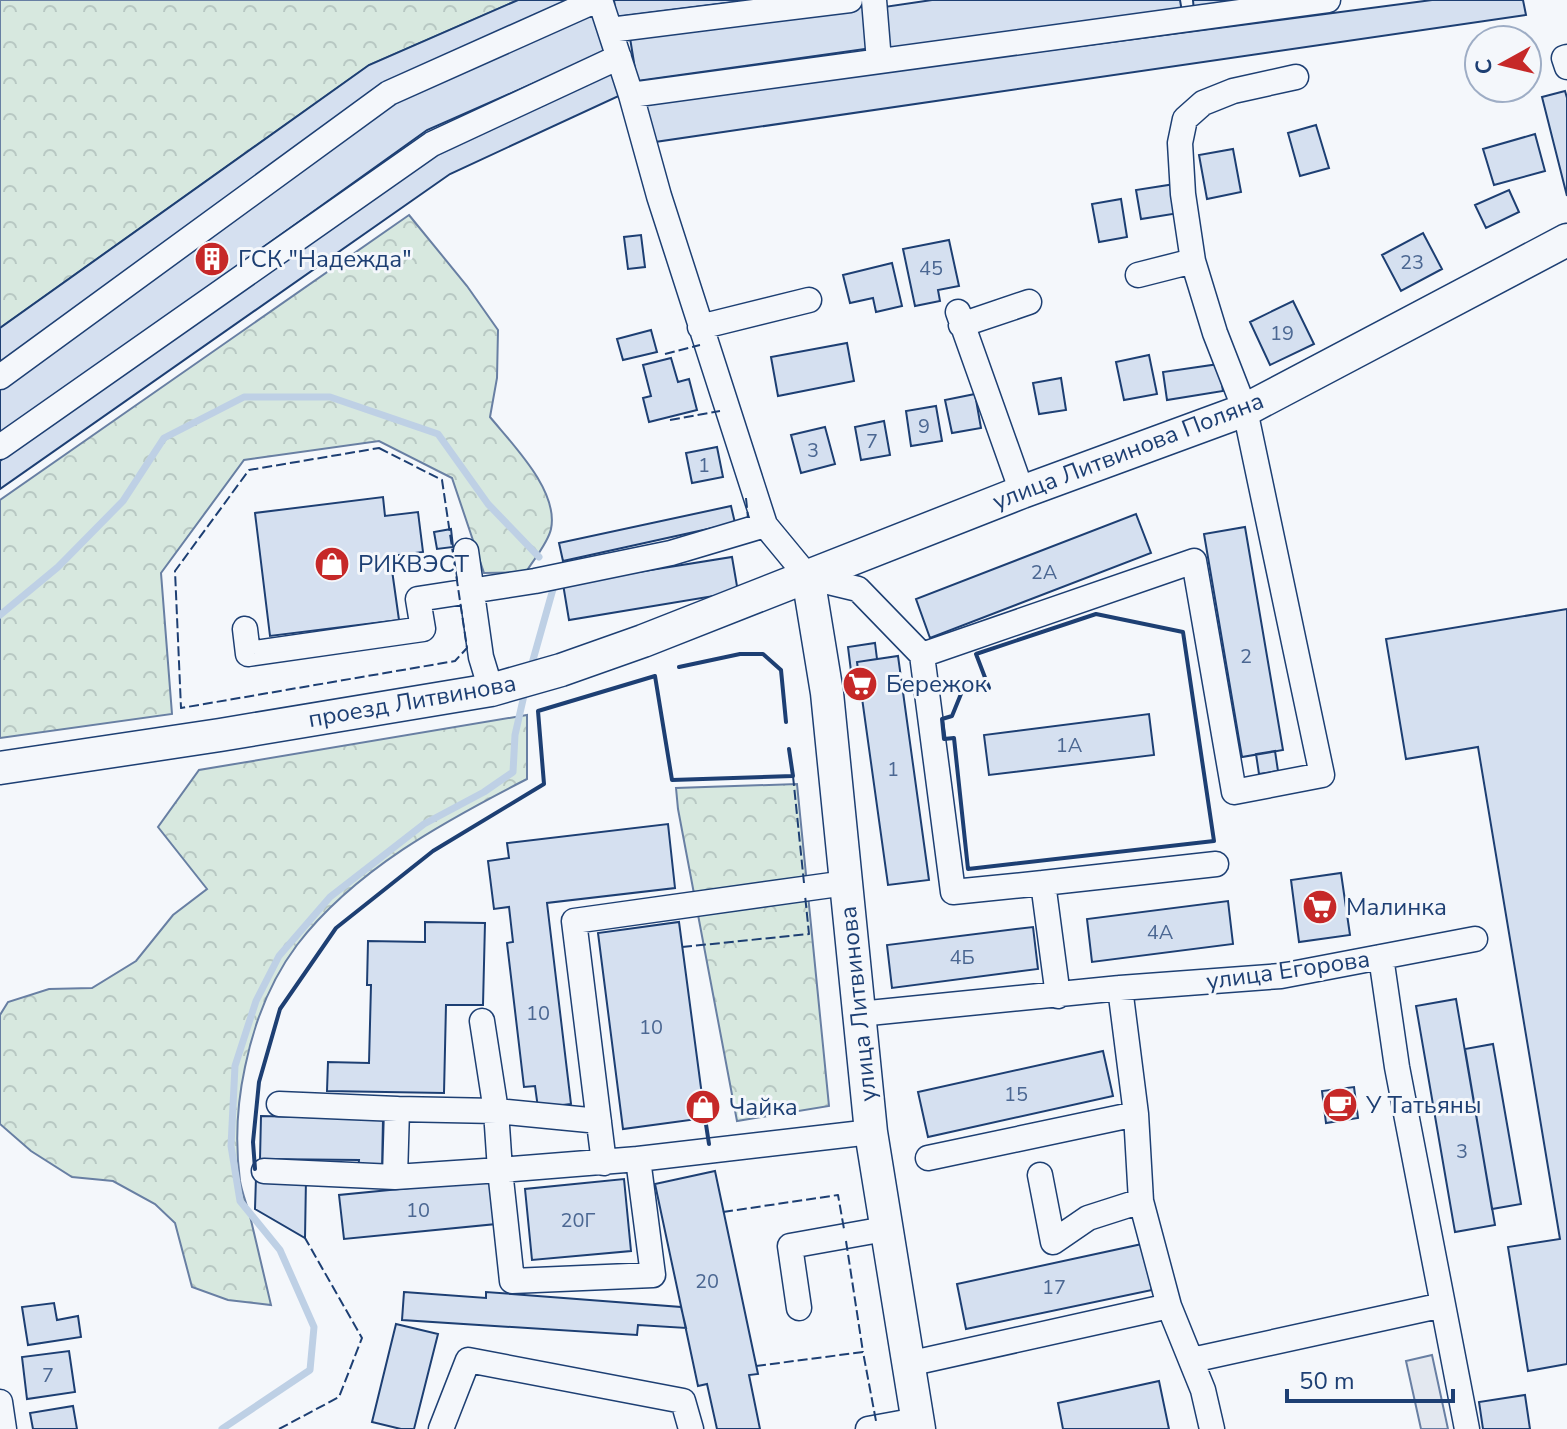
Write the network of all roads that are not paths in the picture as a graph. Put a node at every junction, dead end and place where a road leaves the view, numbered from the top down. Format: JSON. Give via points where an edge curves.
{"nodes":[{"id":1,"x":599,"y":0,"type":"edge"},
{"id":2,"x":850,"y":0,"type":"edge"},
{"id":3,"x":874,"y":0,"type":"edge"},
{"id":4,"x":1328,"y":0,"type":"edge"},
{"id":5,"x":1189,"y":9,"type":"edge"},
{"id":6,"x":610,"y":30,"type":"junction"},
{"id":7,"x":619,"y":57,"type":"junction"},
{"id":8,"x":1567,"y":57,"type":"edge"},
{"id":9,"x":879,"y":61,"type":"junction"},
{"id":10,"x":1567,"y":67,"type":"edge"},
{"id":11,"x":1296,"y":77,"type":"dead end"},
{"id":12,"x":631,"y":95,"type":"junction"},
{"id":13,"x":1567,"y":240,"type":"edge"},
{"id":14,"x":1193,"y":261,"type":"junction"},
{"id":15,"x":1138,"y":275,"type":"dead end"},
{"id":16,"x":809,"y":300,"type":"dead end"},
{"id":17,"x":1029,"y":302,"type":"dead end"},
{"id":18,"x":700,"y":327,"type":"junction"},
{"id":19,"x":0,"y":377,"type":"edge"},
{"id":20,"x":1245,"y":410,"type":"junction"},
{"id":21,"x":0,"y":447,"type":"edge"},
{"id":22,"x":1022,"y":492,"type":"junction"},
{"id":23,"x":765,"y":525,"type":"junction"},
{"id":24,"x":466,"y":551,"type":"dead end"},
{"id":25,"x":808,"y":577,"type":"junction"},
{"id":26,"x":473,"y":591,"type":"junction"},
{"id":27,"x":245,"y":629,"type":"dead end"},
{"id":28,"x":922,"y":655,"type":"junction"},
{"id":29,"x":491,"y":690,"type":"junction"},
{"id":30,"x":0,"y":768,"type":"edge"},
{"id":31,"x":1216,"y":864,"type":"dead end"},
{"id":32,"x":846,"y":883,"type":"junction"},
{"id":33,"x":1043,"y":883,"type":"junction"},
{"id":34,"x":1475,"y":939,"type":"dead end"},
{"id":35,"x":1381,"y":957,"type":"junction"},
{"id":36,"x":1120,"y":988,"type":"junction"},
{"id":37,"x":1058,"y":996,"type":"junction"},
{"id":38,"x":859,"y":1014,"type":"junction"},
{"id":39,"x":482,"y":1021,"type":"dead end"},
{"id":40,"x":279,"y":1104,"type":"dead end"},
{"id":41,"x":397,"y":1109,"type":"junction"},
{"id":42,"x":496,"y":1111,"type":"junction"},
{"id":43,"x":1136,"y":1114,"type":"junction"},
{"id":44,"x":599,"y":1121,"type":"junction"},
{"id":45,"x":871,"y":1132,"type":"junction"},
{"id":46,"x":928,"y":1158,"type":"dead end"},
{"id":47,"x":638,"y":1159,"type":"junction"},
{"id":48,"x":604,"y":1163,"type":"junction"},
{"id":49,"x":500,"y":1170,"type":"junction"},
{"id":50,"x":264,"y":1171,"type":"dead end"},
{"id":51,"x":1040,"y":1175,"type":"dead end"},
{"id":52,"x":395,"y":1177,"type":"junction"},
{"id":53,"x":1141,"y":1201,"type":"junction"},
{"id":54,"x":885,"y":1229,"type":"junction"},
{"id":55,"x":1443,"y":1305,"type":"junction"},
{"id":56,"x":1169,"y":1306,"type":"junction"},
{"id":57,"x":799,"y":1308,"type":"dead end"},
{"id":58,"x":1192,"y":1360,"type":"junction"},
{"id":59,"x":908,"y":1364,"type":"junction"},
{"id":60,"x":0,"y":1402,"type":"edge"},
{"id":61,"x":918,"y":1424,"type":"edge"},
{"id":62,"x":4,"y":1429,"type":"edge"},
{"id":63,"x":441,"y":1429,"type":"edge"},
{"id":64,"x":691,"y":1429,"type":"edge"},
{"id":65,"x":868,"y":1429,"type":"edge"},
{"id":66,"x":1212,"y":1429,"type":"edge"},
{"id":67,"x":1467,"y":1429,"type":"edge"}],
"edges":[{"from":1,"to":6,"type":"street"},
{"from":1,"to":19,"type":"street","via":[[389,93]]},
{"from":2,"to":6,"type":"street"},
{"from":3,"to":9,"type":"street"},
{"from":4,"to":5,"type":"street"},
{"from":5,"to":9,"type":"street"},
{"from":6,"to":7,"type":"street"},
{"from":7,"to":12,"type":"street"},
{"from":7,"to":21,"type":"street","via":[[432,144]]},
{"from":8,"to":10,"type":"street"},
{"from":9,"to":12,"type":"street"},
{"from":11,"to":14,"type":"street","via":[[1233,91],[1203,103],[1185,119],[1180,143]]},
{"from":12,"to":18,"type":"street"},
{"from":13,"to":20,"type":"main road","name":"улица Литвинова Поляна"},
{"from":14,"to":15,"type":"street"},
{"from":14,"to":20,"type":"street"},
{"from":16,"to":18,"type":"street"},
{"from":17,"to":22,"type":"street","via":[[960,318]]},
{"from":18,"to":23,"type":"street"},
{"from":20,"to":22,"type":"main road","name":"улица Литвинова Поляна"},
{"from":20,"to":28,"type":"street","via":[[1322,775],[1234,792],[1194,561]]},
{"from":22,"to":25,"type":"main road","name":"улица Литвинова Поляна"},
{"from":23,"to":25,"type":"street"},
{"from":23,"to":26,"type":"street","via":[[671,553]]},
{"from":24,"to":26,"type":"street"},
{"from":25,"to":28,"type":"street","via":[[858,589]]},
{"from":25,"to":29,"type":"main road","name":"проезд Литвинова","via":[[643,641]]},
{"from":25,"to":32,"type":"main road","name":"улица Литвинова","via":[[827,693]]},
{"from":26,"to":27,"type":"street","via":[[418,599],[423,629],[248,654]]},
{"from":26,"to":29,"type":"street"},
{"from":28,"to":33,"type":"street","via":[[953,892]]},
{"from":29,"to":30,"type":"main road","name":"проезд Литвинова"},
{"from":31,"to":33,"type":"street"},
{"from":32,"to":38,"type":"main road","name":"улица Литвинова"},
{"from":32,"to":44,"type":"street","via":[[574,921]]},
{"from":33,"to":37,"type":"street"},
{"from":34,"to":35,"type":"street"},
{"from":35,"to":36,"type":"street","name":"улица Егорова","via":[[1281,976]]},
{"from":35,"to":55,"type":"street","name":"улица Егорова"},
{"from":36,"to":37,"type":"street","name":"улица Егорова"},
{"from":36,"to":43,"type":"street"},
{"from":37,"to":38,"type":"street","name":"улица Егорова"},
{"from":38,"to":45,"type":"main road","name":"улица Литвинова"},
{"from":39,"to":42,"type":"street"},
{"from":40,"to":41,"type":"street"},
{"from":41,"to":42,"type":"street"},
{"from":41,"to":52,"type":"street"},
{"from":42,"to":44,"type":"street"},
{"from":42,"to":49,"type":"street"},
{"from":43,"to":46,"type":"street"},
{"from":43,"to":53,"type":"street"},
{"from":44,"to":48,"type":"street"},
{"from":45,"to":47,"type":"street"},
{"from":45,"to":54,"type":"main road","name":"улица Литвинова"},
{"from":47,"to":48,"type":"street"},
{"from":47,"to":49,"type":"street","via":[[653,1275],[512,1281]]},
{"from":48,"to":49,"type":"street"},
{"from":49,"to":52,"type":"street"},
{"from":50,"to":52,"type":"street"},
{"from":51,"to":53,"type":"street","via":[[1053,1242],[1088,1218]]},
{"from":53,"to":56,"type":"street"},
{"from":54,"to":57,"type":"street","via":[[790,1246]]},
{"from":54,"to":59,"type":"main road","name":"улица Литвинова"},
{"from":55,"to":58,"type":"street"},
{"from":55,"to":67,"type":"street","name":"улица Егорова"},
{"from":56,"to":58,"type":"street"},
{"from":56,"to":59,"type":"street"},
{"from":58,"to":66,"type":"street"},
{"from":59,"to":61,"type":"main road","name":"улица Литвинова"},
{"from":60,"to":62,"type":"street"},
{"from":61,"to":65,"type":"street"},
{"from":63,"to":64,"type":"street","via":[[468,1360],[683,1401]]}]}
